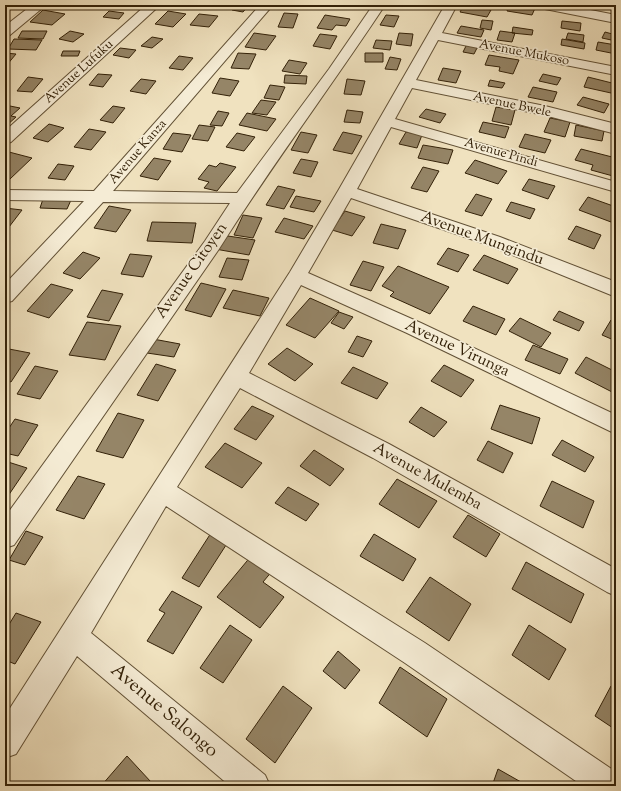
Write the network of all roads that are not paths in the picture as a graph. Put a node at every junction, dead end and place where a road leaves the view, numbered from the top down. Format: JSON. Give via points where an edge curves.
{"nodes":[{"id":1,"x":40,"y":5,"type":"edge"},
{"id":2,"x":154,"y":5,"type":"edge"},
{"id":3,"x":267,"y":5,"type":"edge"},
{"id":4,"x":379,"y":5,"type":"edge"},
{"id":5,"x":451,"y":5,"type":"edge"},
{"id":6,"x":545,"y":5,"type":"edge"},
{"id":7,"x":616,"y":19,"type":"edge"},
{"id":8,"x":5,"y":32,"type":"edge"},
{"id":9,"x":433,"y":35,"type":"junction"},
{"id":10,"x":616,"y":71,"type":"edge"},
{"id":11,"x":407,"y":84,"type":"junction"},
{"id":12,"x":386,"y":120,"type":"junction"},
{"id":13,"x":616,"y":129,"type":"edge"},
{"id":14,"x":5,"y":139,"type":"edge"},
{"id":15,"x":616,"y":187,"type":"edge"},
{"id":16,"x":347,"y":191,"type":"junction"},
{"id":17,"x":5,"y":195,"type":"edge"},
{"id":18,"x":100,"y":195,"type":"junction"},
{"id":19,"x":242,"y":198,"type":"junction"},
{"id":20,"x":297,"y":276,"type":"junction"},
{"id":21,"x":616,"y":290,"type":"edge"},
{"id":22,"x":5,"y":296,"type":"edge"},
{"id":23,"x":236,"y":376,"type":"junction"},
{"id":24,"x":616,"y":425,"type":"edge"},
{"id":25,"x":162,"y":490,"type":"junction"},
{"id":26,"x":5,"y":537,"type":"edge"},
{"id":27,"x":616,"y":584,"type":"edge"},
{"id":28,"x":74,"y":636,"type":"junction"},
{"id":29,"x":5,"y":743,"type":"edge"},
{"id":30,"x":254,"y":786,"type":"edge"},
{"id":31,"x":610,"y":786,"type":"edge"}],
"edges":[{"from":1,"to":8,"type":"street"},
{"from":2,"to":14,"type":"street","name":"Avenue Lufuku"},
{"from":3,"to":18,"type":"street","name":"Avenue Kanza"},
{"from":4,"to":19,"type":"street","name":"Avenue Citoyen","via":[[334,72]]},
{"from":5,"to":9,"type":"street"},
{"from":6,"to":7,"type":"street"},
{"from":9,"to":10,"type":"street","name":"Avenue Mukoso"},
{"from":9,"to":11,"type":"street"},
{"from":11,"to":12,"type":"street"},
{"from":11,"to":13,"type":"street","name":"Avenue Bwele","via":[[545,111]]},
{"from":12,"to":15,"type":"street","name":"Avenue Pindi"},
{"from":12,"to":16,"type":"street"},
{"from":16,"to":20,"type":"street"},
{"from":16,"to":21,"type":"street","name":"Avenue Mungindu","via":[[494,241]]},
{"from":17,"to":18,"type":"street"},
{"from":18,"to":19,"type":"street"},
{"from":18,"to":22,"type":"street","name":"Avenue Kanza"},
{"from":19,"to":26,"type":"street","name":"Avenue Citoyen","via":[[212,245]]},
{"from":20,"to":23,"type":"street"},
{"from":20,"to":24,"type":"street","name":"Avenue Virunga","via":[[414,328]]},
{"from":23,"to":25,"type":"street"},
{"from":23,"to":27,"type":"street","name":"Avenue Mulemba","via":[[381,451]]},
{"from":25,"to":28,"type":"street"},
{"from":25,"to":31,"type":"street","via":[[415,653]]},
{"from":28,"to":29,"type":"street"},
{"from":28,"to":30,"type":"street","name":"Avenue Salongo"}]}
